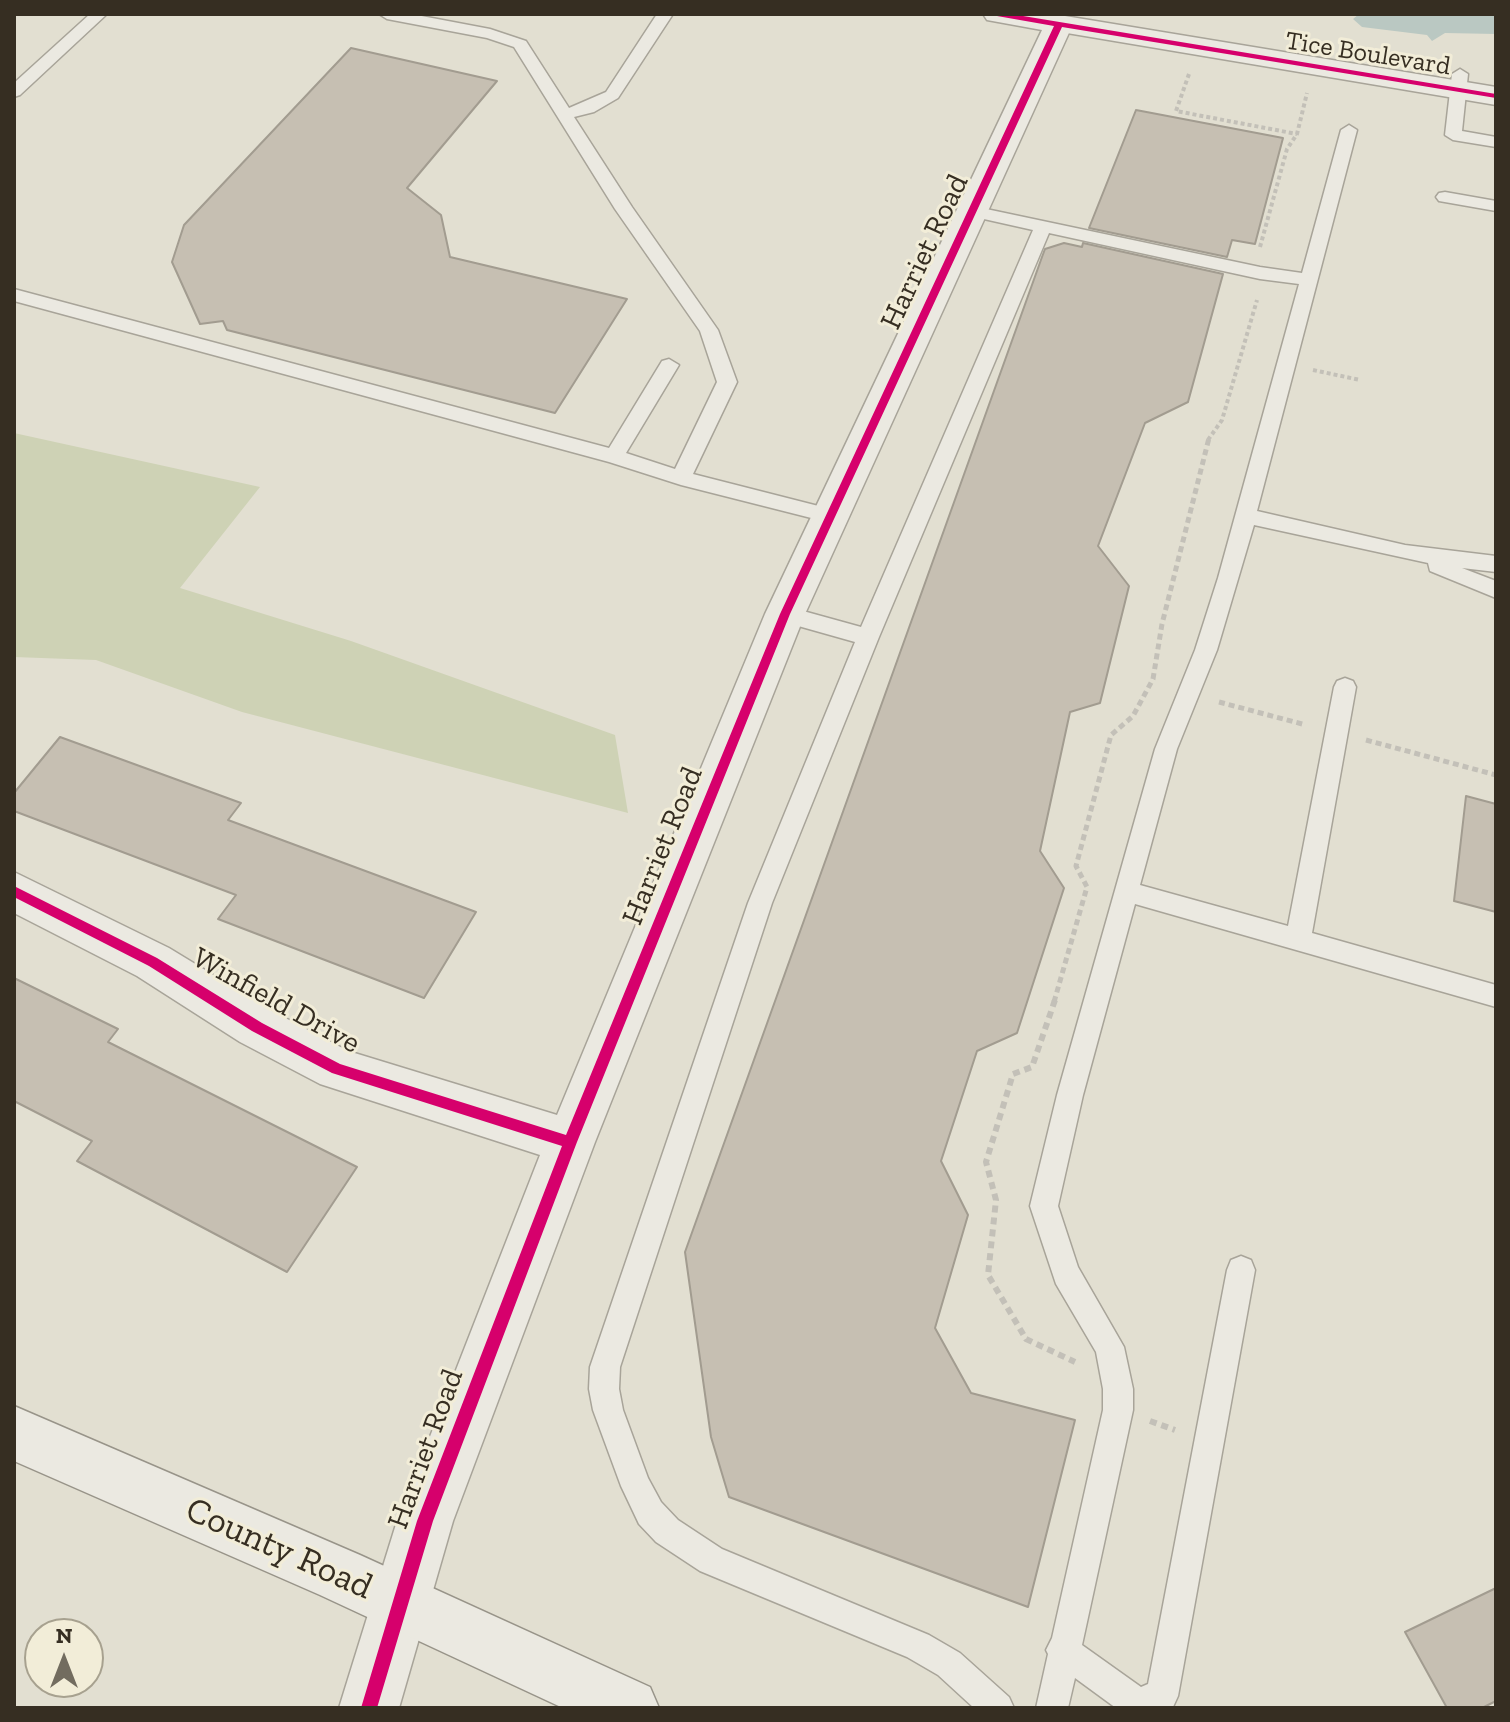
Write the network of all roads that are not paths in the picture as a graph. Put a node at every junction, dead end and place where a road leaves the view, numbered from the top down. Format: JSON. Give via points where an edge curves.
{"nodes":[{"id":1,"x":99,"y":14,"type":"edge"},
{"id":2,"x":387,"y":14,"type":"edge"},
{"id":3,"x":665,"y":14,"type":"edge"},
{"id":4,"x":997,"y":14,"type":"edge"},
{"id":5,"x":1059,"y":24,"type":"junction"},
{"id":6,"x":1496,"y":77,"type":"edge"},
{"id":7,"x":1459,"y":82,"type":"junction"},
{"id":8,"x":14,"y":92,"type":"edge"},
{"id":9,"x":1496,"y":96,"type":"edge"},
{"id":10,"x":566,"y":114,"type":"junction"},
{"id":11,"x":1349,"y":130,"type":"dead end"},
{"id":12,"x":1496,"y":142,"type":"edge"},
{"id":13,"x":1445,"y":197,"type":"dead end"},
{"id":14,"x":1496,"y":206,"type":"edge"},
{"id":15,"x":972,"y":211,"type":"junction"},
{"id":16,"x":1043,"y":227,"type":"junction"},
{"id":17,"x":1310,"y":280,"type":"junction"},
{"id":18,"x":14,"y":295,"type":"edge"},
{"id":19,"x":669,"y":365,"type":"dead end"},
{"id":20,"x":614,"y":456,"type":"junction"},
{"id":21,"x":681,"y":478,"type":"junction"},
{"id":22,"x":831,"y":516,"type":"junction"},
{"id":23,"x":1247,"y":516,"type":"junction"},
{"id":24,"x":1405,"y":553,"type":"junction"},
{"id":25,"x":1496,"y":564,"type":"edge"},
{"id":26,"x":1496,"y":590,"type":"edge"},
{"id":27,"x":785,"y":614,"type":"junction"},
{"id":28,"x":868,"y":637,"type":"junction"},
{"id":29,"x":1345,"y":687,"type":"dead end"},
{"id":30,"x":14,"y":891,"type":"edge"},
{"id":31,"x":1126,"y":891,"type":"junction"},
{"id":32,"x":1298,"y":941,"type":"junction"},
{"id":33,"x":1496,"y":996,"type":"edge"},
{"id":34,"x":570,"y":1142,"type":"junction"},
{"id":35,"x":1241,"y":1270,"type":"dead end"},
{"id":36,"x":14,"y":1433,"type":"edge"},
{"id":37,"x":401,"y":1602,"type":"junction"},
{"id":38,"x":1062,"y":1650,"type":"junction"},
{"id":39,"x":369,"y":1708,"type":"edge"},
{"id":40,"x":629,"y":1708,"type":"edge"},
{"id":41,"x":998,"y":1708,"type":"edge"},
{"id":42,"x":1052,"y":1708,"type":"edge"}],
"edges":[{"from":1,"to":8,"type":"lane"},
{"from":2,"to":10,"type":"lane","via":[[520,44]]},
{"from":3,"to":10,"type":"lane","via":[[617,90],[600,103]]},
{"from":4,"to":5,"type":"street","name":"Tice Boulevard"},
{"from":5,"to":7,"type":"street","name":"Tice Boulevard","via":[[1269,61]]},
{"from":5,"to":15,"type":"street","name":"Harriet Road"},
{"from":6,"to":7,"type":"street","name":"Tice Boulevard"},
{"from":7,"to":9,"type":"street","name":"Tice Boulevard"},
{"from":7,"to":12,"type":"lane","via":[[1453,135]]},
{"from":10,"to":21,"type":"lane","via":[[624,209],[709,330],[727,382]]},
{"from":11,"to":17,"type":"lane"},
{"from":13,"to":14,"type":"lane"},
{"from":15,"to":16,"type":"lane"},
{"from":15,"to":22,"type":"street","name":"Harriet Road"},
{"from":16,"to":17,"type":"lane"},
{"from":16,"to":28,"type":"lane"},
{"from":17,"to":23,"type":"lane"},
{"from":18,"to":20,"type":"lane"},
{"from":19,"to":20,"type":"lane"},
{"from":20,"to":21,"type":"lane"},
{"from":21,"to":22,"type":"lane"},
{"from":22,"to":27,"type":"street","name":"Harriet Road"},
{"from":23,"to":24,"type":"lane"},
{"from":23,"to":31,"type":"lane","via":[[1206,650],[1166,749]]},
{"from":24,"to":25,"type":"lane"},
{"from":24,"to":26,"type":"lane"},
{"from":27,"to":28,"type":"lane"},
{"from":27,"to":34,"type":"street","name":"Harriet Road"},
{"from":28,"to":41,"type":"lane","via":[[760,903],[611,1344],[604,1389],[636,1486],[667,1531],[711,1560],[918,1646]]},
{"from":29,"to":32,"type":"lane"},
{"from":30,"to":34,"type":"street","name":"Winfield Drive","via":[[153,962],[337,1069]]},
{"from":31,"to":32,"type":"lane"},
{"from":31,"to":38,"type":"lane","via":[[1044,1206],[1066,1274],[1110,1347],[1118,1389],[1118,1410]]},
{"from":32,"to":33,"type":"lane"},
{"from":34,"to":37,"type":"street","name":"Harriet Road","via":[[425,1521]]},
{"from":35,"to":38,"type":"lane","via":[[1162,1696],[1138,1704]]},
{"from":36,"to":37,"type":"street","name":"County Road"},
{"from":37,"to":39,"type":"street","name":"Harriet Road"},
{"from":37,"to":40,"type":"street","name":"County Road"},
{"from":38,"to":42,"type":"lane"}]}
